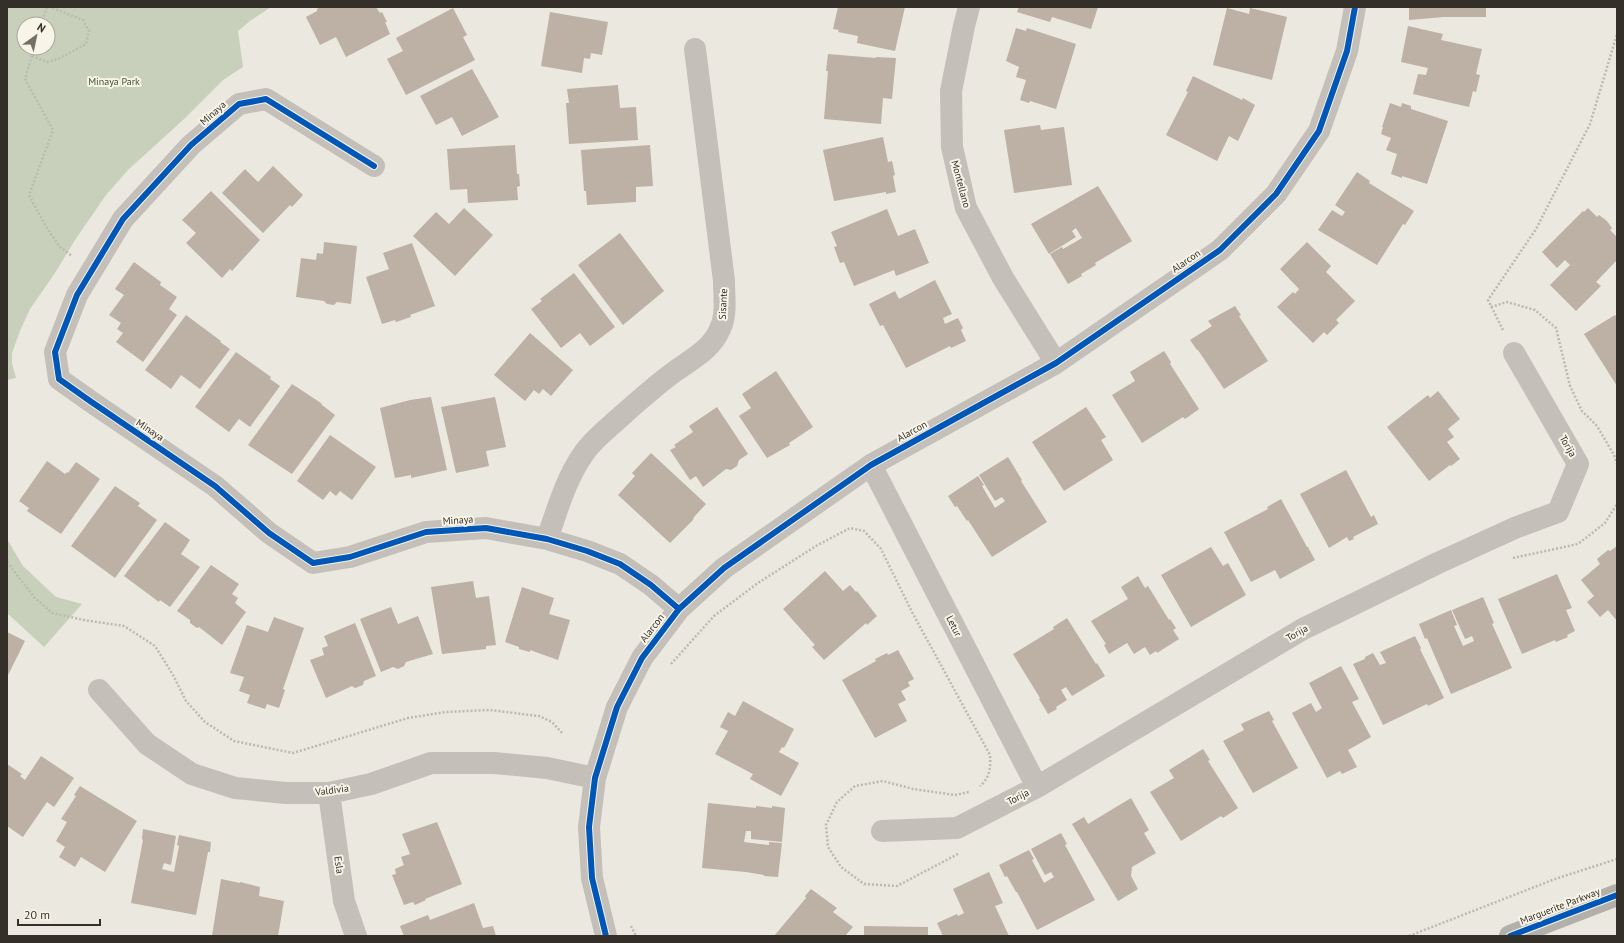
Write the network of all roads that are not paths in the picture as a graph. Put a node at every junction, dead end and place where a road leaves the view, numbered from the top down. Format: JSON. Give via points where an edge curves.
{"nodes":[{"id":1,"x":969,"y":7,"type":"edge"},
{"id":2,"x":1355,"y":7,"type":"edge"},
{"id":3,"x":695,"y":49,"type":"dead end"},
{"id":4,"x":374,"y":166,"type":"dead end"},
{"id":5,"x":1514,"y":353,"type":"road end"},
{"id":6,"x":1056,"y":363,"type":"junction"},
{"id":7,"x":872,"y":465,"type":"junction"},
{"id":8,"x":547,"y":539,"type":"junction"},
{"id":9,"x":679,"y":609,"type":"junction"},
{"id":10,"x":99,"y":690,"type":"dead end"},
{"id":11,"x":595,"y":778,"type":"junction"},
{"id":12,"x":1037,"y":788,"type":"junction"},
{"id":13,"x":329,"y":792,"type":"junction"},
{"id":14,"x":882,"y":831,"type":"dead end"},
{"id":15,"x":1617,"y":896,"type":"edge"},
{"id":16,"x":356,"y":936,"type":"edge"},
{"id":17,"x":606,"y":936,"type":"edge"},
{"id":18,"x":1510,"y":936,"type":"edge"}],
"edges":[{"from":1,"to":6,"type":"street","name":"Montellano","via":[[951,91],[952,147],[966,208],[1003,278]]},
{"from":2,"to":6,"type":"street","name":"Alarcon","via":[[1348,51],[1319,131],[1276,194],[1220,250]]},
{"from":3,"to":8,"type":"street","name":"Sisante","via":[[724,281],[721,328],[713,342],[702,353],[638,401],[584,453],[558,506]]},
{"from":4,"to":8,"type":"street","name":"Minaya","via":[[266,99],[239,104],[191,145],[123,219],[77,295],[55,352],[59,379],[215,486],[270,533],[313,563],[350,557],[426,532],[486,528]]},
{"from":5,"to":12,"type":"street","name":"Torija","via":[[1578,464],[1558,512],[1466,550],[1303,628]]},
{"from":6,"to":7,"type":"street","name":"Alarcon"},
{"from":7,"to":9,"type":"street","name":"Alarcon","via":[[724,568]]},
{"from":7,"to":12,"type":"street","name":"Letur"},
{"from":8,"to":9,"type":"street","name":"Minaya","via":[[620,564],[651,585]]},
{"from":9,"to":11,"type":"street","name":"Alarcon","via":[[642,658],[617,707]]},
{"from":10,"to":13,"type":"street","name":"Valdivia","via":[[147,744],[192,774],[235,788],[286,793]]},
{"from":11,"to":13,"type":"street","name":"Valdivia","via":[[546,768],[494,763],[431,763],[370,784]]},
{"from":11,"to":17,"type":"street","name":"Alarcon","via":[[589,827],[592,878]]},
{"from":12,"to":14,"type":"street","name":"Torija","via":[[957,828]]},
{"from":13,"to":16,"type":"street","name":"Esla","via":[[344,901]]},
{"from":15,"to":18,"type":"main road","name":"Marguerite Parkway"}]}
